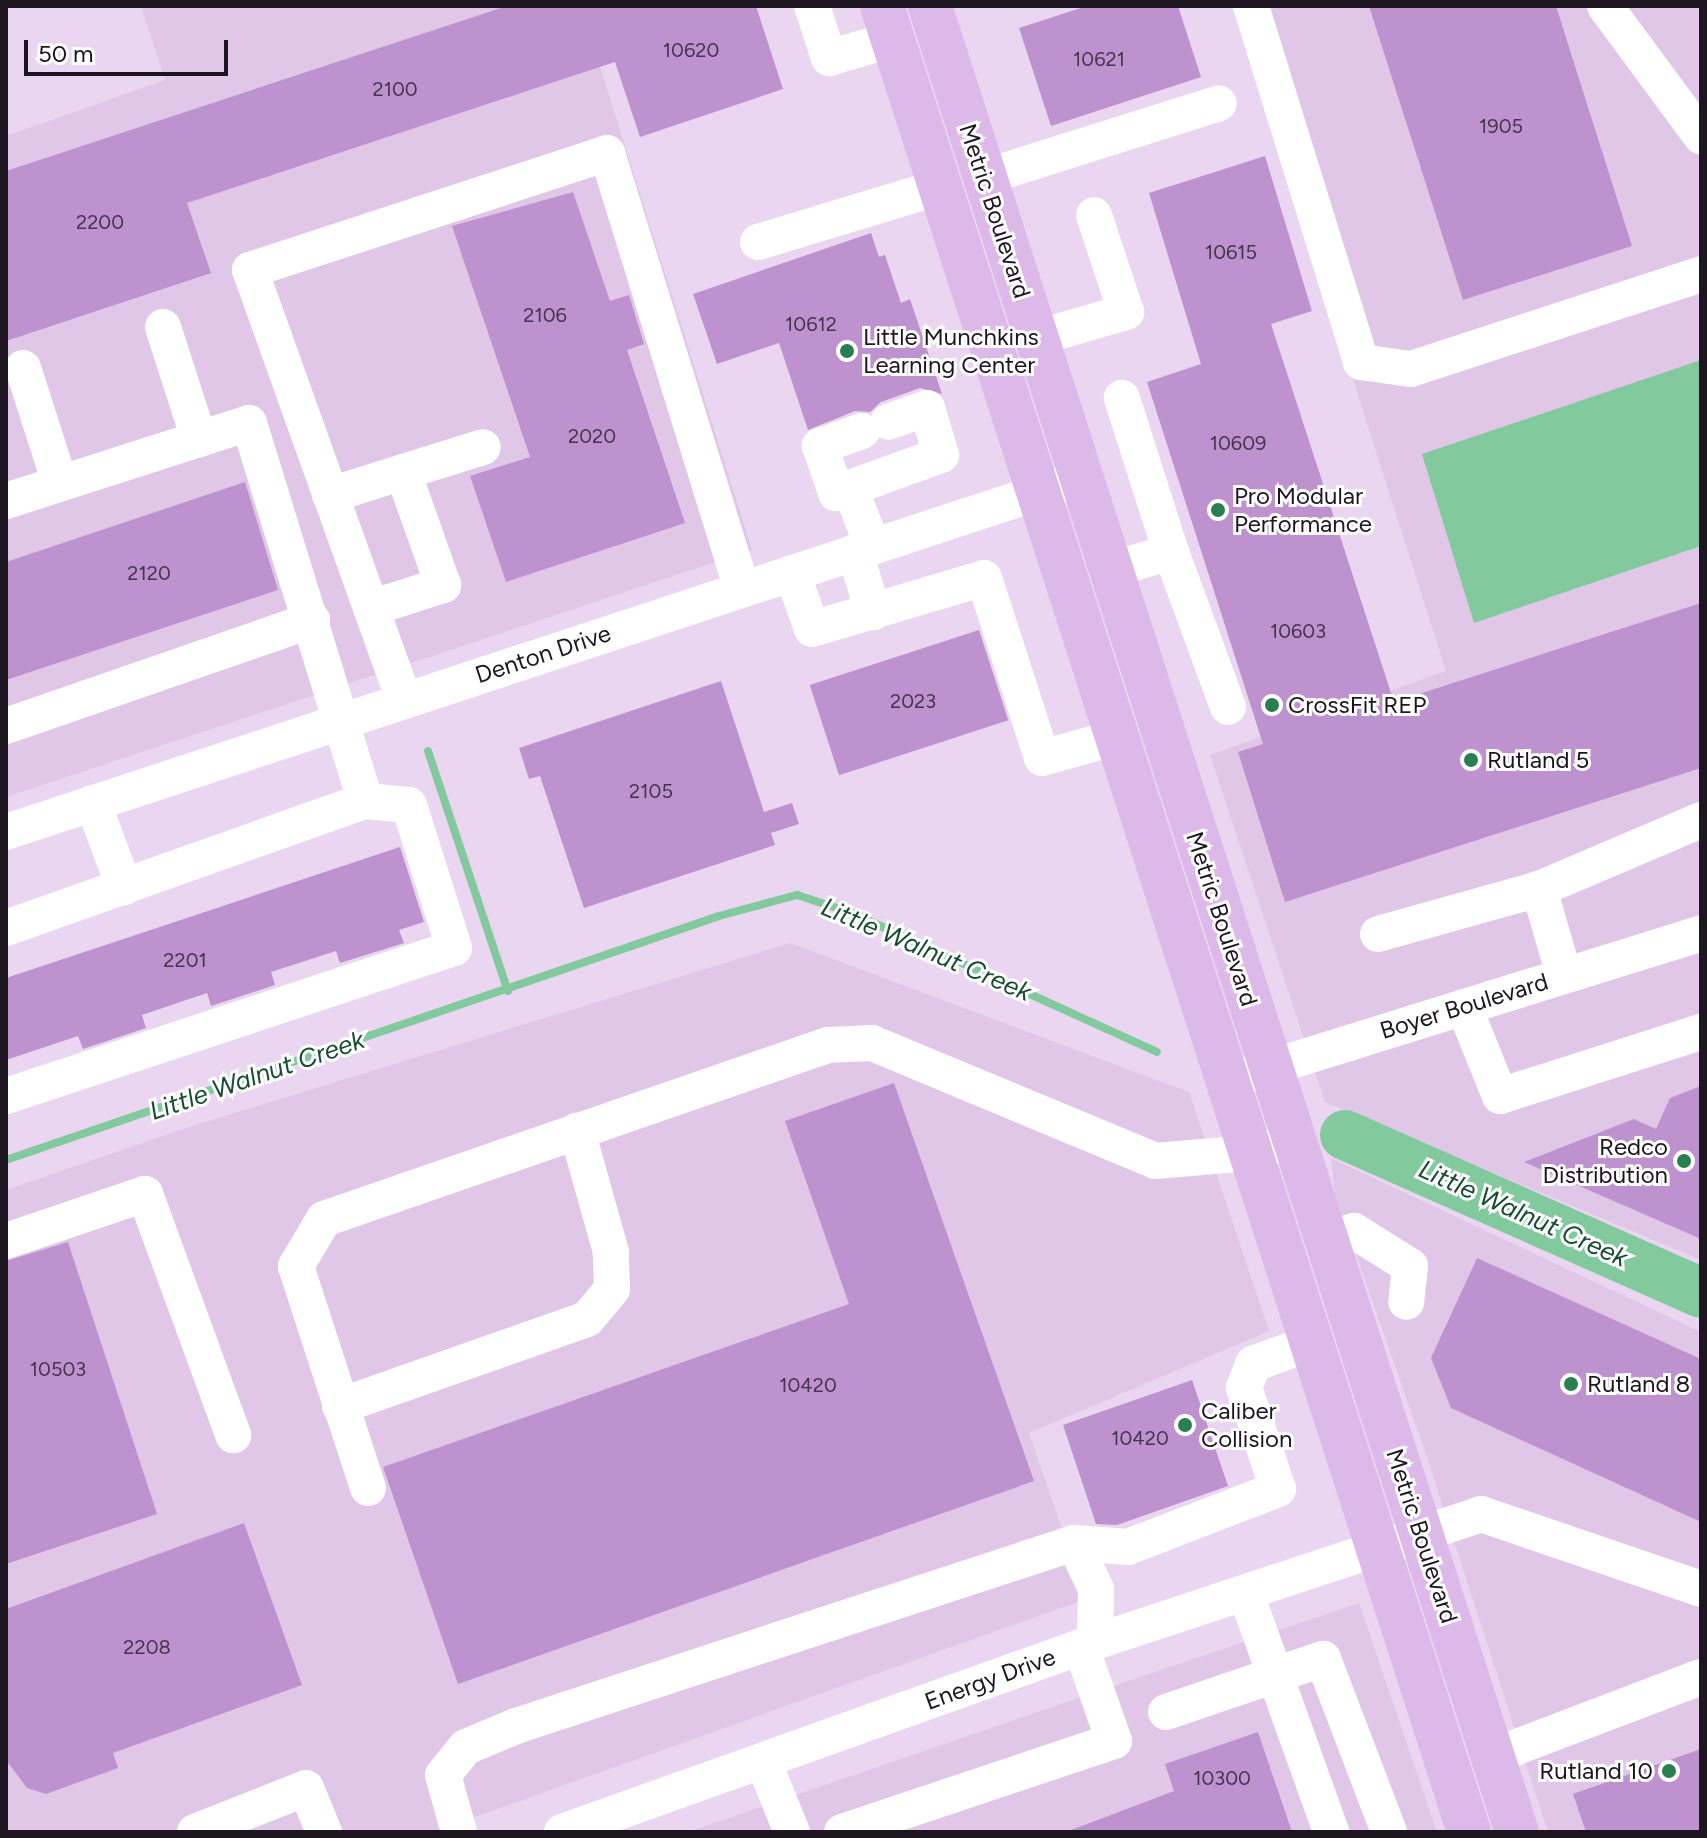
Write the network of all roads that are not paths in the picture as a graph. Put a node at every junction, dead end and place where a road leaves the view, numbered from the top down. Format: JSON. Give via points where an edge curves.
{"nodes":[{"id":1,"x":812,"y":6,"type":"edge"},
{"id":2,"x":930,"y":6,"type":"edge"},
{"id":3,"x":1251,"y":6,"type":"edge"},
{"id":4,"x":1605,"y":6,"type":"edge"},
{"id":5,"x":887,"y":23,"type":"edge"},
{"id":6,"x":1219,"y":103,"type":"dead end"},
{"id":7,"x":1701,"y":136,"type":"edge"},
{"id":8,"x":985,"y":177,"type":"junction"},
{"id":9,"x":940,"y":187,"type":"junction"},
{"id":10,"x":1094,"y":215,"type":"dead end"},
{"id":11,"x":758,"y":242,"type":"dead end"},
{"id":12,"x":1701,"y":274,"type":"edge"},
{"id":13,"x":163,"y":327,"type":"dead end"},
{"id":14,"x":1036,"y":338,"type":"junction"},
{"id":15,"x":23,"y":368,"type":"dead end"},
{"id":16,"x":1122,"y":398,"type":"dead end"},
{"id":17,"x":199,"y":439,"type":"junction"},
{"id":18,"x":483,"y":447,"type":"dead end"},
{"id":19,"x":403,"y":472,"type":"junction"},
{"id":20,"x":1081,"y":479,"type":"junction"},
{"id":21,"x":60,"y":483,"type":"junction"},
{"id":22,"x":850,"y":488,"type":"junction"},
{"id":23,"x":1038,"y":493,"type":"junction"},
{"id":24,"x":330,"y":495,"type":"junction"},
{"id":25,"x":6,"y":501,"type":"edge"},
{"id":26,"x":864,"y":550,"type":"junction"},
{"id":27,"x":1171,"y":552,"type":"junction"},
{"id":28,"x":1110,"y":570,"type":"junction"},
{"id":29,"x":792,"y":573,"type":"junction"},
{"id":30,"x":742,"y":589,"type":"junction"},
{"id":31,"x":371,"y":608,"type":"junction"},
{"id":32,"x":873,"y":612,"type":"junction"},
{"id":33,"x":312,"y":620,"type":"junction"},
{"id":34,"x":404,"y":700,"type":"junction"},
{"id":35,"x":1228,"y":707,"type":"dead end"},
{"id":36,"x":344,"y":719,"type":"junction"},
{"id":37,"x":6,"y":726,"type":"edge"},
{"id":38,"x":1117,"y":737,"type":"junction"},
{"id":39,"x":365,"y":801,"type":"junction"},
{"id":40,"x":93,"y":803,"type":"junction"},
{"id":41,"x":1701,"y":820,"type":"edge"},
{"id":42,"x":6,"y":832,"type":"edge"},
{"id":43,"x":124,"y":887,"type":"junction"},
{"id":44,"x":1539,"y":889,"type":"junction"},
{"id":45,"x":6,"y":928,"type":"edge"},
{"id":46,"x":1701,"y":933,"type":"edge"},
{"id":47,"x":1378,"y":934,"type":"dead end"},
{"id":48,"x":1564,"y":975,"type":"junction"},
{"id":49,"x":1464,"y":1007,"type":"junction"},
{"id":50,"x":1701,"y":1032,"type":"edge"},
{"id":51,"x":1270,"y":1067,"type":"junction"},
{"id":52,"x":1227,"y":1081,"type":"junction"},
{"id":53,"x":6,"y":1096,"type":"edge"},
{"id":54,"x":577,"y":1131,"type":"junction"},
{"id":55,"x":1294,"y":1141,"type":"junction"},
{"id":56,"x":1250,"y":1153,"type":"junction"},
{"id":57,"x":6,"y":1241,"type":"edge"},
{"id":58,"x":1326,"y":1241,"type":"junction"},
{"id":59,"x":1406,"y":1302,"type":"dead end"},
{"id":60,"x":1310,"y":1343,"type":"junction"},
{"id":61,"x":340,"y":1406,"type":"junction"},
{"id":62,"x":233,"y":1435,"type":"dead end"},
{"id":63,"x":368,"y":1488,"type":"dead end"},
{"id":64,"x":1422,"y":1537,"type":"junction"},
{"id":65,"x":1074,"y":1543,"type":"junction"},
{"id":66,"x":1378,"y":1550,"type":"junction"},
{"id":67,"x":1701,"y":1589,"type":"edge"},
{"id":68,"x":1246,"y":1594,"type":"junction"},
{"id":69,"x":1088,"y":1645,"type":"junction"},
{"id":70,"x":1278,"y":1675,"type":"junction"},
{"id":71,"x":1701,"y":1677,"type":"edge"},
{"id":72,"x":1166,"y":1712,"type":"dead end"},
{"id":73,"x":1493,"y":1756,"type":"junction"},
{"id":74,"x":763,"y":1761,"type":"junction"},
{"id":75,"x":195,"y":1832,"type":"edge"},
{"id":76,"x":324,"y":1832,"type":"edge"},
{"id":77,"x":459,"y":1832,"type":"edge"},
{"id":78,"x":562,"y":1832,"type":"edge"},
{"id":79,"x":792,"y":1832,"type":"edge"},
{"id":80,"x":842,"y":1832,"type":"edge"},
{"id":81,"x":1331,"y":1832,"type":"edge"},
{"id":82,"x":1389,"y":1832,"type":"edge"},
{"id":83,"x":1469,"y":1832,"type":"edge"},
{"id":84,"x":1517,"y":1832,"type":"edge"}],
"edges":[{"from":1,"to":5,"type":"street","via":[[829,58]]},
{"from":2,"to":8,"type":"main road","name":"Metric Boulevard"},
{"from":3,"to":12,"type":"street","via":[[1361,362],[1411,369]]},
{"from":4,"to":7,"type":"street"},
{"from":5,"to":9,"type":"main road","name":"Metric Boulevard"},
{"from":6,"to":8,"type":"street"},
{"from":8,"to":14,"type":"main road","name":"Metric Boulevard"},
{"from":9,"to":11,"type":"street"},
{"from":9,"to":23,"type":"main road","name":"Metric Boulevard"},
{"from":10,"to":14,"type":"street","via":[[1126,312]]},
{"from":13,"to":17,"type":"street"},
{"from":14,"to":20,"type":"main road","name":"Metric Boulevard"},
{"from":15,"to":21,"type":"street"},
{"from":16,"to":27,"type":"street"},
{"from":17,"to":21,"type":"street"},
{"from":17,"to":33,"type":"street","via":[[249,423]]},
{"from":18,"to":19,"type":"street"},
{"from":19,"to":24,"type":"street"},
{"from":19,"to":31,"type":"street","via":[[443,585]]},
{"from":20,"to":23,"type":"street","name":"Denton Drive"},
{"from":20,"to":28,"type":"main road","name":"Metric Boulevard"},
{"from":21,"to":25,"type":"street"},
{"from":22,"to":22,"type":"street","via":[[941,455],[927,408],[820,446],[836,493]]},
{"from":22,"to":26,"type":"street"},
{"from":23,"to":26,"type":"street","name":"Denton Drive"},
{"from":23,"to":38,"type":"main road","name":"Metric Boulevard"},
{"from":24,"to":30,"type":"street","via":[[250,270],[607,153]]},
{"from":24,"to":31,"type":"street"},
{"from":26,"to":29,"type":"street","name":"Denton Drive"},
{"from":26,"to":32,"type":"street"},
{"from":27,"to":28,"type":"street"},
{"from":27,"to":35,"type":"street"},
{"from":28,"to":51,"type":"main road","name":"Metric Boulevard"},
{"from":29,"to":30,"type":"street","name":"Denton Drive"},
{"from":29,"to":32,"type":"street","via":[[812,629]]},
{"from":30,"to":34,"type":"street","name":"Denton Drive"},
{"from":31,"to":34,"type":"street"},
{"from":32,"to":38,"type":"street","via":[[984,578],[1042,758]]},
{"from":33,"to":36,"type":"street"},
{"from":33,"to":37,"type":"street"},
{"from":34,"to":36,"type":"street","name":"Denton Drive"},
{"from":36,"to":39,"type":"street"},
{"from":36,"to":40,"type":"street","name":"Denton Drive"},
{"from":38,"to":52,"type":"main road","name":"Metric Boulevard"},
{"from":39,"to":43,"type":"street"},
{"from":39,"to":53,"type":"street","via":[[409,805],[454,948]]},
{"from":40,"to":42,"type":"street","name":"Denton Drive"},
{"from":40,"to":43,"type":"street"},
{"from":41,"to":44,"type":"street"},
{"from":43,"to":45,"type":"street"},
{"from":44,"to":47,"type":"street"},
{"from":44,"to":48,"type":"street"},
{"from":46,"to":48,"type":"street","name":"Boyer Boulevard"},
{"from":48,"to":49,"type":"street","name":"Boyer Boulevard"},
{"from":49,"to":50,"type":"street","via":[[1500,1096]]},
{"from":49,"to":51,"type":"street","name":"Boyer Boulevard"},
{"from":51,"to":52,"type":"street","name":"Boyer Boulevard"},
{"from":51,"to":55,"type":"main road","name":"Metric Boulevard"},
{"from":52,"to":56,"type":"main road","name":"Metric Boulevard"},
{"from":54,"to":56,"type":"street","via":[[828,1045],[872,1043],[1155,1161]]},
{"from":54,"to":61,"type":"street","via":[[611,1252],[612,1289],[587,1319]]},
{"from":54,"to":61,"type":"street","via":[[324,1219],[296,1266]]},
{"from":55,"to":56,"type":"street"},
{"from":55,"to":58,"type":"main road","name":"Metric Boulevard"},
{"from":56,"to":60,"type":"main road","name":"Metric Boulevard"},
{"from":57,"to":62,"type":"street","via":[[145,1194]]},
{"from":58,"to":59,"type":"street","via":[[1354,1231],[1410,1266]]},
{"from":58,"to":64,"type":"main road","name":"Metric Boulevard"},
{"from":60,"to":65,"type":"street","via":[[1253,1364],[1244,1388],[1278,1489],[1128,1547]]},
{"from":60,"to":66,"type":"main road","name":"Metric Boulevard"},
{"from":61,"to":63,"type":"street"},
{"from":64,"to":66,"type":"street","name":"Energy Drive"},
{"from":64,"to":67,"type":"street","name":"Energy Drive","via":[[1481,1514]]},
{"from":64,"to":73,"type":"main road","name":"Metric Boulevard"},
{"from":65,"to":69,"type":"street","via":[[1096,1589]]},
{"from":65,"to":77,"type":"street","via":[[516,1726],[466,1747],[443,1775]]},
{"from":66,"to":68,"type":"street","name":"Energy Drive"},
{"from":66,"to":83,"type":"main road","name":"Metric Boulevard"},
{"from":68,"to":69,"type":"street","name":"Energy Drive"},
{"from":68,"to":70,"type":"street"},
{"from":69,"to":74,"type":"street","name":"Energy Drive"},
{"from":69,"to":80,"type":"street","via":[[1114,1741]]},
{"from":70,"to":72,"type":"street"},
{"from":70,"to":81,"type":"street"},
{"from":70,"to":82,"type":"street","via":[[1323,1659]]},
{"from":71,"to":73,"type":"street"},
{"from":73,"to":84,"type":"main road","name":"Metric Boulevard"},
{"from":74,"to":78,"type":"street","name":"Energy Drive"},
{"from":74,"to":79,"type":"street"},
{"from":75,"to":76,"type":"street","via":[[306,1788]]}]}
